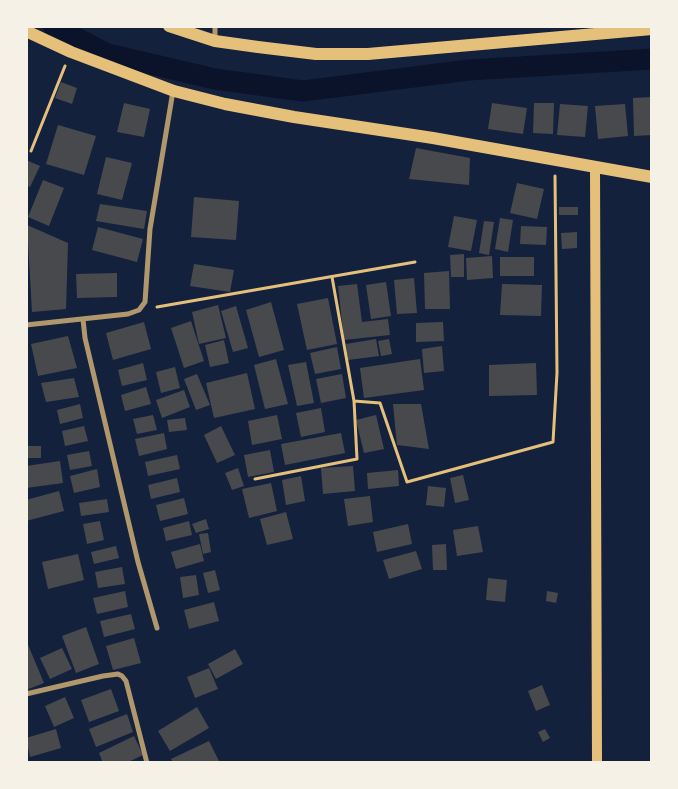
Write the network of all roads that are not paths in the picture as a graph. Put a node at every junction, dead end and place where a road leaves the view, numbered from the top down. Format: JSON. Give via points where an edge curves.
{"nodes":[{"id":1,"x":169,"y":26,"type":"edge"},
{"id":2,"x":214,"y":26,"type":"edge"},
{"id":3,"x":652,"y":29,"type":"edge"},
{"id":4,"x":26,"y":32,"type":"edge"},
{"id":5,"x":215,"y":41,"type":"junction"},
{"id":6,"x":174,"y":91,"type":"junction"},
{"id":7,"x":595,"y":168,"type":"junction"},
{"id":8,"x":652,"y":178,"type":"edge"},
{"id":9,"x":83,"y":319,"type":"junction"},
{"id":10,"x":26,"y":325,"type":"edge"},
{"id":11,"x":157,"y":628,"type":"dead end"},
{"id":12,"x":26,"y":694,"type":"edge"},
{"id":13,"x":147,"y":763,"type":"edge"},
{"id":14,"x":597,"y":763,"type":"edge"}],
"edges":[{"from":1,"to":5,"type":"main road"},
{"from":2,"to":5,"type":"street"},
{"from":3,"to":5,"type":"main road","via":[[368,54],[316,54]]},
{"from":4,"to":6,"type":"main road"},
{"from":6,"to":7,"type":"main road","via":[[294,117],[433,138]]},
{"from":6,"to":9,"type":"street","via":[[150,229],[145,302],[139,310],[128,314]]},
{"from":7,"to":8,"type":"main road"},
{"from":7,"to":14,"type":"main road"},
{"from":9,"to":10,"type":"street"},
{"from":9,"to":11,"type":"street","via":[[138,562]]},
{"from":12,"to":13,"type":"street","via":[[103,676],[122,676]]}]}
